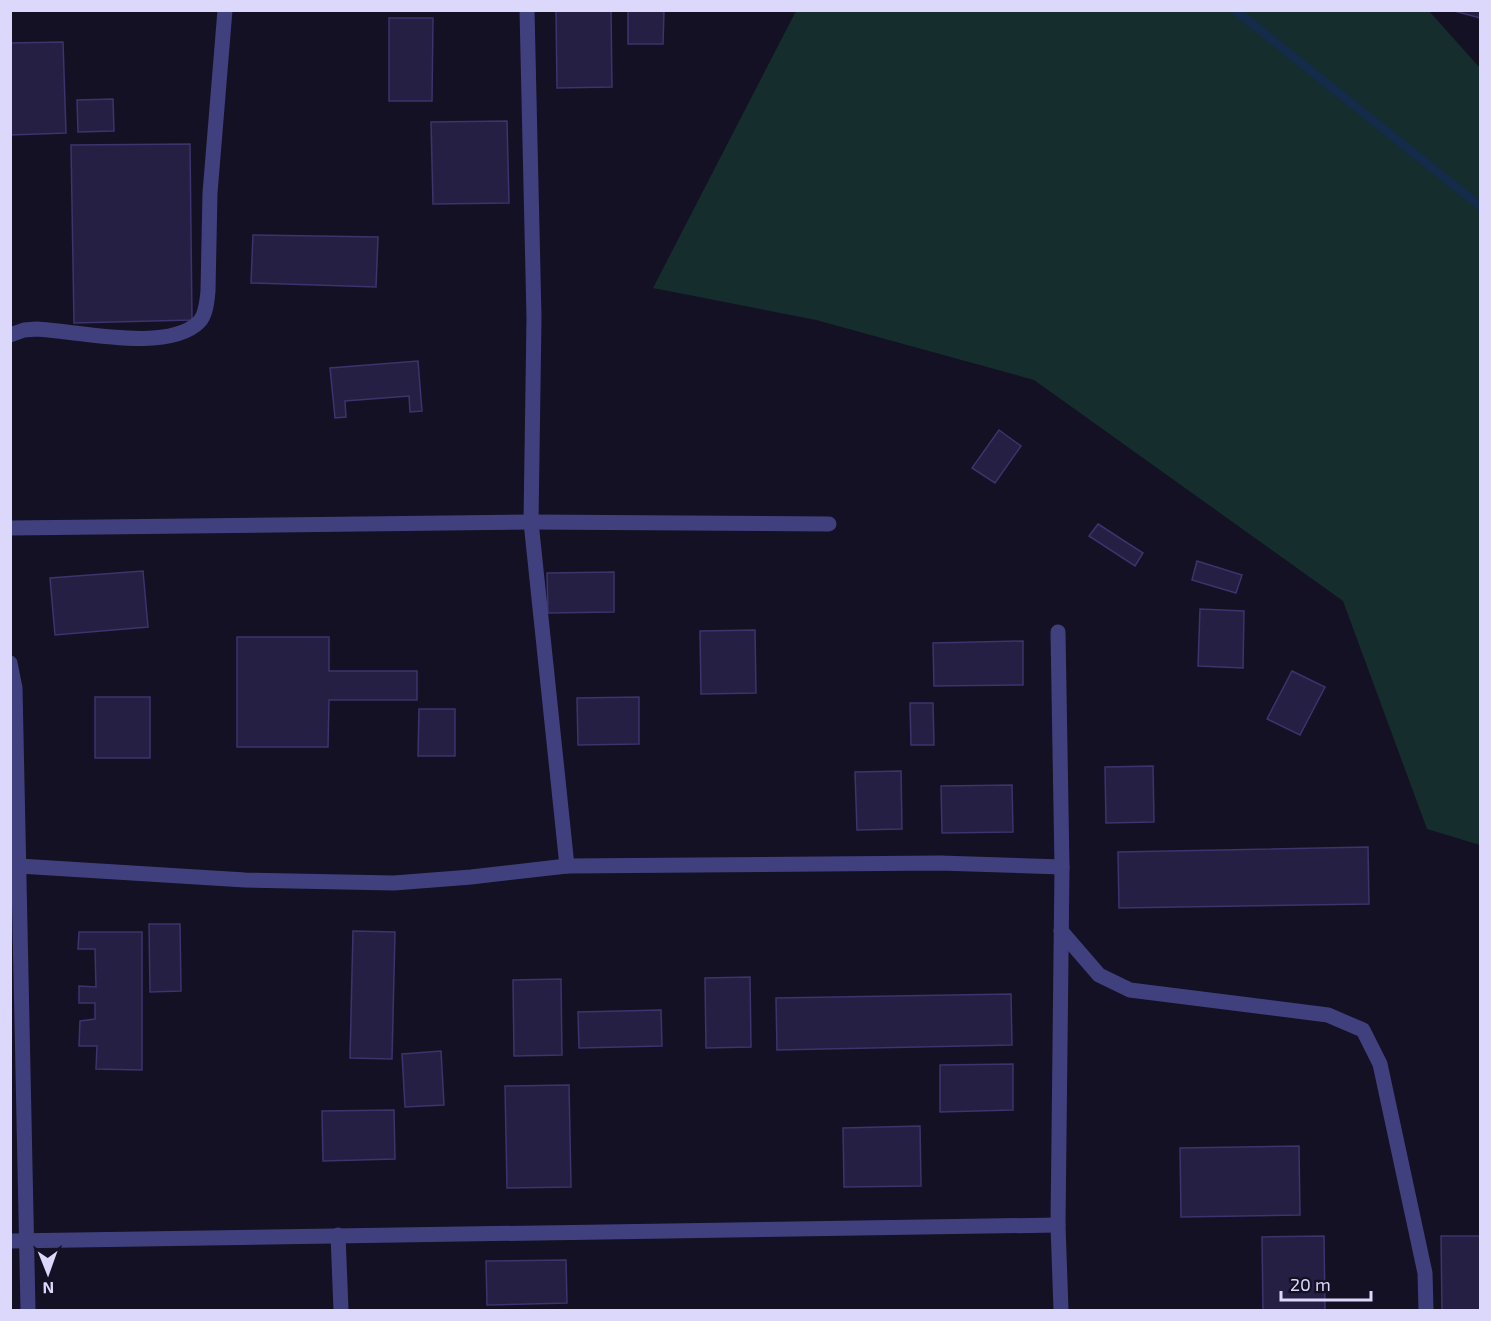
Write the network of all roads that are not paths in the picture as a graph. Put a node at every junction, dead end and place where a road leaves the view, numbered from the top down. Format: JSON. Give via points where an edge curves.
{"nodes":[{"id":1,"x":225,"y":10,"type":"edge"},
{"id":2,"x":527,"y":10,"type":"edge"},
{"id":3,"x":10,"y":335,"type":"edge"},
{"id":4,"x":531,"y":522,"type":"junction"},
{"id":5,"x":829,"y":524,"type":"dead end"},
{"id":6,"x":10,"y":528,"type":"edge"},
{"id":7,"x":1058,"y":632,"type":"dead end"},
{"id":8,"x":10,"y":663,"type":"edge"},
{"id":9,"x":19,"y":866,"type":"junction"},
{"id":10,"x":567,"y":866,"type":"junction"},
{"id":11,"x":1062,"y":867,"type":"junction"},
{"id":12,"x":1061,"y":931,"type":"junction"},
{"id":13,"x":1058,"y":1225,"type":"junction"},
{"id":14,"x":338,"y":1235,"type":"junction"},
{"id":15,"x":10,"y":1241,"type":"edge"},
{"id":16,"x":27,"y":1242,"type":"junction"},
{"id":17,"x":28,"y":1311,"type":"edge"},
{"id":18,"x":341,"y":1311,"type":"edge"},
{"id":19,"x":1062,"y":1311,"type":"edge"},
{"id":20,"x":1426,"y":1311,"type":"edge"}],
"edges":[{"from":1,"to":3,"type":"street","via":[[210,193],[208,291],[200,321],[177,336],[120,338],[37,329]]},
{"from":2,"to":4,"type":"street","via":[[534,318]]},
{"from":4,"to":5,"type":"street"},
{"from":4,"to":6,"type":"street"},
{"from":4,"to":10,"type":"street"},
{"from":7,"to":11,"type":"street"},
{"from":8,"to":9,"type":"street","via":[[15,688]]},
{"from":9,"to":10,"type":"street","via":[[245,880],[394,883]]},
{"from":9,"to":16,"type":"street"},
{"from":10,"to":11,"type":"street","via":[[940,863]]},
{"from":11,"to":12,"type":"street"},
{"from":12,"to":13,"type":"street"},
{"from":12,"to":20,"type":"street","via":[[1099,975],[1130,990],[1328,1015],[1363,1030],[1380,1064],[1425,1273]]},
{"from":13,"to":14,"type":"street"},
{"from":13,"to":19,"type":"street"},
{"from":14,"to":16,"type":"street"},
{"from":14,"to":18,"type":"street"},
{"from":15,"to":16,"type":"street"},
{"from":16,"to":17,"type":"street"}]}
